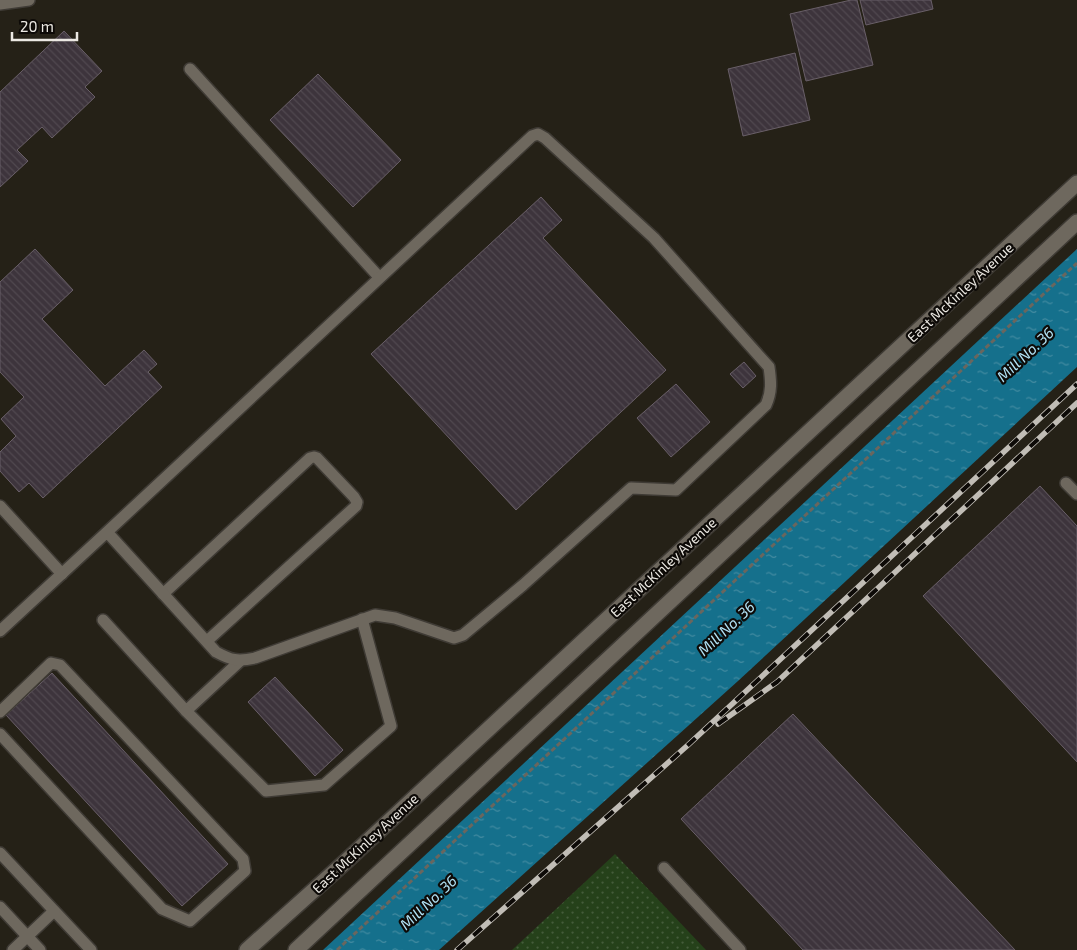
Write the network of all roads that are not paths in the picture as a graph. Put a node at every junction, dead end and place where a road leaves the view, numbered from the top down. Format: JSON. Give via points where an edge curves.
{"nodes":[{"id":1,"x":29,"y":0,"type":"edge"},
{"id":2,"x":0,"y":4,"type":"edge"},
{"id":3,"x":190,"y":69,"type":"dead end"},
{"id":4,"x":1077,"y":184,"type":"edge"},
{"id":5,"x":1077,"y":222,"type":"edge"},
{"id":6,"x":380,"y":277,"type":"junction"},
{"id":7,"x":1066,"y":483,"type":"dead end"},
{"id":8,"x":1077,"y":494,"type":"edge"},
{"id":9,"x":0,"y":506,"type":"edge"},
{"id":10,"x":107,"y":532,"type":"junction"},
{"id":11,"x":62,"y":574,"type":"junction"},
{"id":12,"x":164,"y":594,"type":"junction"},
{"id":13,"x":362,"y":619,"type":"junction"},
{"id":14,"x":103,"y":620,"type":"dead end"},
{"id":15,"x":0,"y":631,"type":"edge"},
{"id":16,"x":206,"y":641,"type":"junction"},
{"id":17,"x":240,"y":661,"type":"junction"},
{"id":18,"x":186,"y":711,"type":"junction"},
{"id":19,"x":0,"y":712,"type":"edge"},
{"id":20,"x":0,"y":734,"type":"edge"},
{"id":21,"x":0,"y":852,"type":"edge"},
{"id":22,"x":664,"y":868,"type":"dead end"},
{"id":23,"x":0,"y":907,"type":"edge"},
{"id":24,"x":54,"y":911,"type":"junction"},
{"id":25,"x":27,"y":936,"type":"junction"},
{"id":26,"x":13,"y":950,"type":"edge"},
{"id":27,"x":40,"y":950,"type":"edge"},
{"id":28,"x":91,"y":950,"type":"edge"},
{"id":29,"x":247,"y":950,"type":"edge"},
{"id":30,"x":296,"y":950,"type":"edge"},
{"id":31,"x":740,"y":950,"type":"edge"}],
"edges":[{"from":1,"to":2,"type":"lane"},
{"from":3,"to":6,"type":"lane"},
{"from":4,"to":29,"type":"main road","name":"East McKinley Avenue"},
{"from":5,"to":30,"type":"main road","name":"East McKinley Avenue"},
{"from":6,"to":10,"type":"lane"},
{"from":6,"to":13,"type":"lane","via":[[532,136],[538,134],[654,238],[768,366],[772,385],[766,405],[676,490],[631,488],[463,635],[454,638],[395,618],[375,615]]},
{"from":7,"to":8,"type":"lane"},
{"from":9,"to":11,"type":"lane"},
{"from":10,"to":11,"type":"lane"},
{"from":10,"to":12,"type":"lane"},
{"from":11,"to":15,"type":"lane"},
{"from":12,"to":16,"type":"lane"},
{"from":12,"to":16,"type":"lane","via":[[310,458],[318,458],[354,497],[356,506]]},
{"from":13,"to":17,"type":"lane"},
{"from":13,"to":18,"type":"lane","via":[[391,726],[324,785],[266,791]]},
{"from":14,"to":18,"type":"lane"},
{"from":16,"to":17,"type":"lane","via":[[216,652]]},
{"from":17,"to":18,"type":"lane"},
{"from":19,"to":20,"type":"lane","via":[[51,663],[60,665],[243,859],[245,871],[190,920],[162,909]]},
{"from":21,"to":24,"type":"lane"},
{"from":22,"to":31,"type":"lane"},
{"from":23,"to":25,"type":"lane"},
{"from":24,"to":25,"type":"lane"},
{"from":24,"to":28,"type":"lane"},
{"from":25,"to":26,"type":"lane"},
{"from":25,"to":27,"type":"lane"}]}
